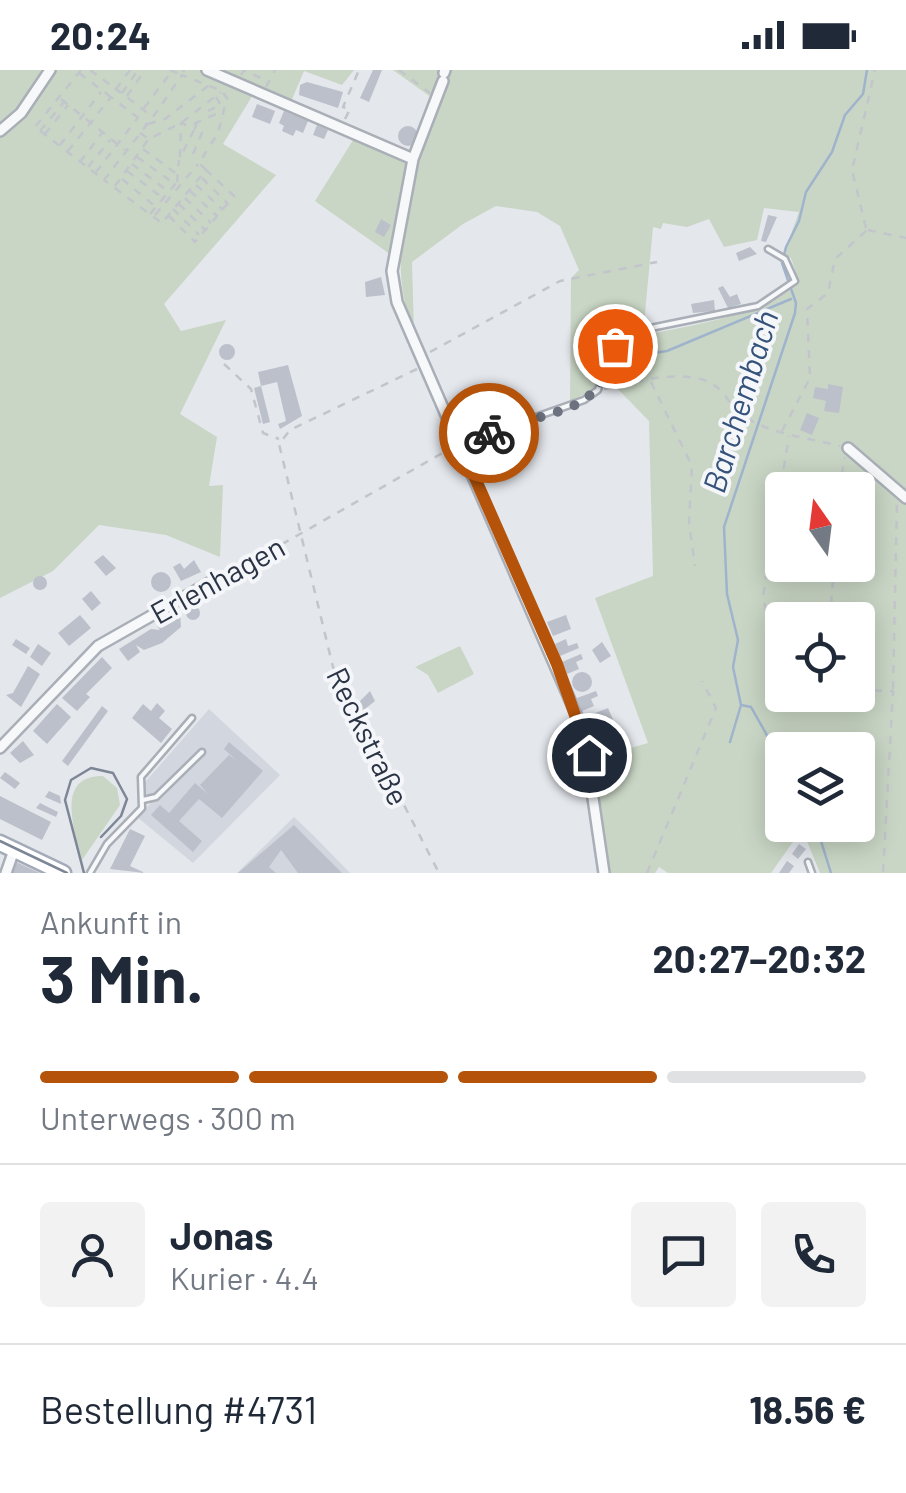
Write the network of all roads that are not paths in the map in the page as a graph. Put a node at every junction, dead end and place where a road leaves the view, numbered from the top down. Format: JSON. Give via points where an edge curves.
{"nodes":[{"id":1,"x":50,"y":70,"type":"edge"},
{"id":2,"x":207,"y":70,"type":"edge"},
{"id":3,"x":444,"y":75,"type":"edge"},
{"id":4,"x":0,"y":130,"type":"edge"},
{"id":5,"x":413,"y":159,"type":"junction"},
{"id":6,"x":768,"y":249,"type":"dead end"},
{"id":7,"x":460,"y":444,"type":"junction"},
{"id":8,"x":848,"y":448,"type":"road end"},
{"id":9,"x":902,"y":495,"type":"edge"},
{"id":10,"x":216,"y":578,"type":"road end"},
{"id":11,"x":192,"y":718,"type":"dead end"},
{"id":12,"x":0,"y":748,"type":"edge"},
{"id":13,"x":202,"y":752,"type":"dead end"},
{"id":14,"x":143,"y":800,"type":"junction"},
{"id":15,"x":7,"y":847,"type":"edge"},
{"id":16,"x":808,"y":862,"type":"dead end"},
{"id":17,"x":6,"y":873,"type":"edge"},
{"id":18,"x":63,"y":873,"type":"edge"},
{"id":19,"x":90,"y":873,"type":"edge"},
{"id":20,"x":604,"y":873,"type":"edge"},
{"id":21,"x":812,"y":873,"type":"edge"}],
"edges":[{"from":1,"to":4,"type":"street","via":[[32,100]]},
{"from":2,"to":5,"type":"street"},
{"from":3,"to":5,"type":"street"},
{"from":5,"to":7,"type":"street","via":[[392,270],[397,302]]},
{"from":6,"to":7,"type":"lane","via":[[790,268],[791,285],[758,306],[636,331],[615,346],[598,390],[570,408]]},
{"from":7,"to":20,"type":"street","via":[[583,730]]},
{"from":8,"to":9,"type":"street"},
{"from":10,"to":12,"type":"street","name":"Erlenhagen","via":[[98,646]]},
{"from":11,"to":14,"type":"lane","via":[[141,777]]},
{"from":13,"to":14,"type":"lane","via":[[156,797]]},
{"from":14,"to":19,"type":"lane"},
{"from":15,"to":17,"type":"street"},
{"from":15,"to":18,"type":"main road"},
{"from":16,"to":21,"type":"lane"}]}
